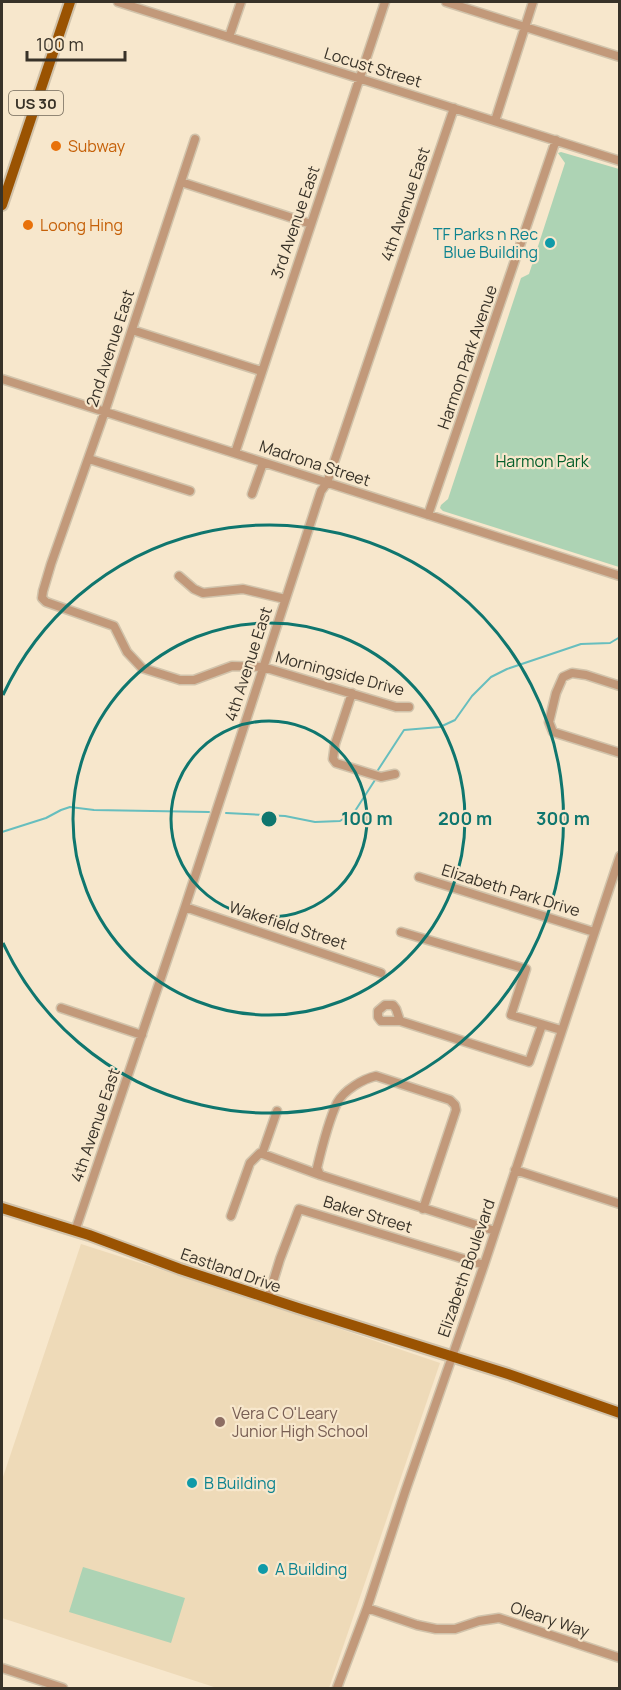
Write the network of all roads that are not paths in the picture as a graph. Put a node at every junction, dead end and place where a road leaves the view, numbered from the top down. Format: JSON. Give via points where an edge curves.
{"nodes":[{"id":1,"x":70,"y":2,"type":"edge"},
{"id":2,"x":118,"y":2,"type":"edge"},
{"id":3,"x":241,"y":2,"type":"edge"},
{"id":4,"x":385,"y":2,"type":"edge"},
{"id":5,"x":446,"y":2,"type":"edge"},
{"id":6,"x":533,"y":2,"type":"edge"},
{"id":7,"x":525,"y":26,"type":"junction"},
{"id":8,"x":229,"y":37,"type":"junction"},
{"id":9,"x":620,"y":57,"type":"edge"},
{"id":10,"x":359,"y":78,"type":"junction"},
{"id":11,"x":454,"y":108,"type":"junction"},
{"id":12,"x":495,"y":121,"type":"junction"},
{"id":13,"x":195,"y":139,"type":"dead end"},
{"id":14,"x":556,"y":140,"type":"junction"},
{"id":15,"x":620,"y":161,"type":"edge"},
{"id":16,"x":181,"y":183,"type":"junction"},
{"id":17,"x":2,"y":205,"type":"edge"},
{"id":18,"x":311,"y":224,"type":"junction"},
{"id":19,"x":132,"y":330,"type":"junction"},
{"id":20,"x":261,"y":371,"type":"junction"},
{"id":21,"x":2,"y":379,"type":"edge"},
{"id":22,"x":105,"y":411,"type":"junction"},
{"id":23,"x":234,"y":453,"type":"junction"},
{"id":24,"x":89,"y":459,"type":"junction"},
{"id":25,"x":263,"y":462,"type":"junction"},
{"id":26,"x":327,"y":483,"type":"junction"},
{"id":27,"x":190,"y":491,"type":"dead end"},
{"id":28,"x":252,"y":494,"type":"dead end"},
{"id":29,"x":428,"y":515,"type":"junction"},
{"id":30,"x":51,"y":564,"type":"joint"},
{"id":31,"x":179,"y":576,"type":"dead end"},
{"id":32,"x":620,"y":576,"type":"edge"},
{"id":33,"x":285,"y":599,"type":"junction"},
{"id":34,"x":263,"y":667,"type":"junction"},
{"id":35,"x":620,"y":686,"type":"edge"},
{"id":36,"x":352,"y":693,"type":"junction"},
{"id":37,"x":409,"y":707,"type":"dead end"},
{"id":38,"x":620,"y":753,"type":"edge"},
{"id":39,"x":395,"y":774,"type":"dead end"},
{"id":40,"x":620,"y":856,"type":"edge"},
{"id":41,"x":419,"y":878,"type":"dead end"},
{"id":42,"x":185,"y":907,"type":"junction"},
{"id":43,"x":401,"y":932,"type":"dead end"},
{"id":44,"x":594,"y":932,"type":"junction"},
{"id":45,"x":381,"y":972,"type":"dead end"},
{"id":46,"x":61,"y":1008,"type":"dead end"},
{"id":47,"x":400,"y":1021,"type":"dead end"},
{"id":48,"x":542,"y":1024,"type":"junction"},
{"id":49,"x":561,"y":1030,"type":"junction"},
{"id":50,"x":142,"y":1035,"type":"junction"},
{"id":51,"x":277,"y":1111,"type":"dead end"},
{"id":52,"x":262,"y":1154,"type":"junction"},
{"id":53,"x":515,"y":1170,"type":"junction"},
{"id":54,"x":320,"y":1175,"type":"junction"},
{"id":55,"x":620,"y":1204,"type":"edge"},
{"id":56,"x":2,"y":1208,"type":"edge"},
{"id":57,"x":423,"y":1209,"type":"junction"},
{"id":58,"x":231,"y":1216,"type":"dead end"},
{"id":59,"x":75,"y":1231,"type":"junction"},
{"id":60,"x":495,"y":1231,"type":"junction"},
{"id":61,"x":484,"y":1265,"type":"junction"},
{"id":62,"x":268,"y":1298,"type":"junction"},
{"id":63,"x":452,"y":1356,"type":"junction"},
{"id":64,"x":620,"y":1413,"type":"edge"},
{"id":65,"x":367,"y":1608,"type":"junction"},
{"id":66,"x":620,"y":1658,"type":"edge"},
{"id":67,"x":2,"y":1668,"type":"edge"},
{"id":68,"x":340,"y":1688,"type":"edge"},
{"id":69,"x":63,"y":1689,"type":"edge"}],
"edges":[{"from":1,"to":17,"type":"main road","number":"US 30"},
{"from":2,"to":8,"type":"street","name":"Locust Street"},
{"from":3,"to":8,"type":"street"},
{"from":4,"to":10,"type":"street","name":"3rd Avenue East"},
{"from":5,"to":7,"type":"street"},
{"from":6,"to":7,"type":"street"},
{"from":7,"to":9,"type":"street"},
{"from":7,"to":12,"type":"street"},
{"from":8,"to":10,"type":"street","name":"Locust Street"},
{"from":10,"to":11,"type":"street","name":"Locust Street"},
{"from":10,"to":18,"type":"street","name":"3rd Avenue East"},
{"from":11,"to":12,"type":"street","name":"Locust Street"},
{"from":11,"to":26,"type":"street","name":"4th Avenue East"},
{"from":12,"to":14,"type":"street","name":"Locust Street"},
{"from":13,"to":16,"type":"street","name":"2nd Avenue East"},
{"from":14,"to":15,"type":"street","name":"Locust Street"},
{"from":14,"to":29,"type":"street","name":"Harmon Park Avenue"},
{"from":16,"to":18,"type":"street"},
{"from":16,"to":19,"type":"street","name":"2nd Avenue East"},
{"from":18,"to":20,"type":"street","name":"3rd Avenue East"},
{"from":19,"to":20,"type":"street"},
{"from":19,"to":22,"type":"street","name":"2nd Avenue East"},
{"from":20,"to":23,"type":"street","name":"3rd Avenue East"},
{"from":21,"to":22,"type":"street","name":"Madrona Street"},
{"from":22,"to":23,"type":"street","name":"Madrona Street"},
{"from":22,"to":24,"type":"street","name":"2nd Avenue East"},
{"from":23,"to":25,"type":"street","name":"Madrona Street"},
{"from":24,"to":27,"type":"street"},
{"from":24,"to":30,"type":"street","name":"2nd Avenue East"},
{"from":25,"to":26,"type":"street","name":"Madrona Street"},
{"from":25,"to":28,"type":"street"},
{"from":26,"to":29,"type":"street","name":"Madrona Street"},
{"from":26,"to":33,"type":"street","name":"4th Avenue East"},
{"from":29,"to":32,"type":"street","name":"Madrona Street"},
{"from":30,"to":34,"type":"street","name":"Morningside Drive","via":[[42,598],[114,626],[127,652],[142,668],[180,680],[194,680],[232,666]]},
{"from":31,"to":33,"type":"street","via":[[204,593],[243,589]]},
{"from":33,"to":34,"type":"street","name":"4th Avenue East"},
{"from":34,"to":36,"type":"street","name":"Morningside Drive"},
{"from":34,"to":42,"type":"street","name":"4th Avenue East"},
{"from":35,"to":38,"type":"street","via":[[573,673],[562,678],[549,722],[553,732]]},
{"from":36,"to":37,"type":"street","name":"Morningside Drive","via":[[396,707]]},
{"from":36,"to":39,"type":"street","via":[[333,759],[381,777]]},
{"from":40,"to":44,"type":"street","name":"Elizabeth Boulevard"},
{"from":41,"to":44,"type":"street","name":"Elizabeth Park Drive"},
{"from":42,"to":45,"type":"street","name":"Wakefield Street"},
{"from":42,"to":50,"type":"street","name":"4th Avenue East"},
{"from":43,"to":48,"type":"street","via":[[526,969],[511,1015]]},
{"from":44,"to":49,"type":"street","name":"Elizabeth Boulevard"},
{"from":46,"to":50,"type":"street"},
{"from":47,"to":48,"type":"street","via":[[529,1062]]},
{"from":48,"to":49,"type":"street"},
{"from":49,"to":53,"type":"street","name":"Elizabeth Boulevard"},
{"from":50,"to":59,"type":"street","name":"4th Avenue East"},
{"from":51,"to":52,"type":"street"},
{"from":52,"to":54,"type":"street"},
{"from":52,"to":58,"type":"street","via":[[250,1163]]},
{"from":53,"to":55,"type":"street"},
{"from":53,"to":60,"type":"street","name":"Elizabeth Boulevard"},
{"from":54,"to":57,"type":"street"},
{"from":54,"to":57,"type":"street","via":[[317,1168],[338,1101],[356,1084],[376,1076],[408,1086],[450,1100],[456,1110]]},
{"from":56,"to":59,"type":"main road","name":"Eastland Drive"},
{"from":57,"to":60,"type":"street"},
{"from":59,"to":62,"type":"main road","name":"Eastland Drive"},
{"from":60,"to":61,"type":"street","name":"Elizabeth Boulevard"},
{"from":61,"to":62,"type":"street","name":"Baker Street","via":[[299,1209]]},
{"from":61,"to":63,"type":"street","name":"Elizabeth Boulevard"},
{"from":62,"to":63,"type":"main road","name":"Eastland Drive"},
{"from":63,"to":64,"type":"main road","name":"Eastland Drive"},
{"from":63,"to":65,"type":"street","name":"Elizabeth Boulevard"},
{"from":65,"to":66,"type":"street","name":"Oleary Way","via":[[436,1629],[455,1629],[499,1618]]},
{"from":65,"to":68,"type":"street","name":"Elizabeth Boulevard"},
{"from":67,"to":69,"type":"street"}]}
